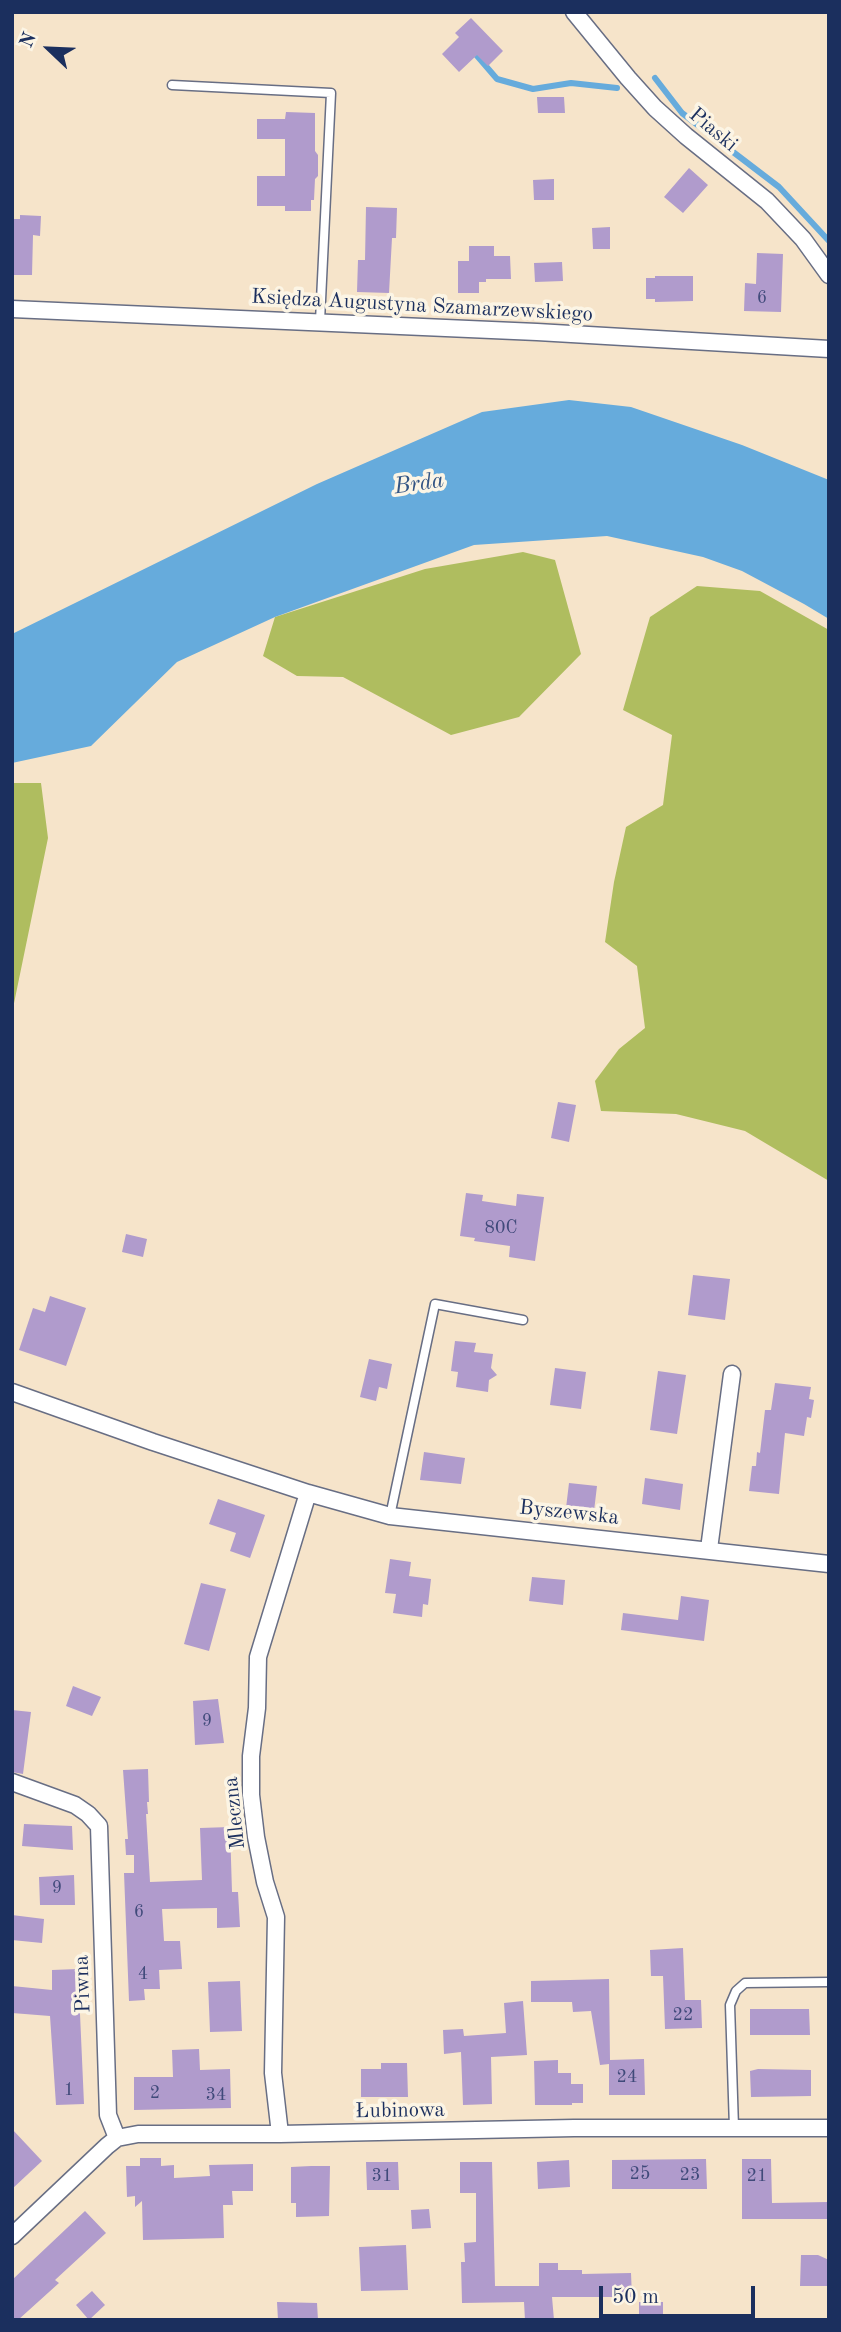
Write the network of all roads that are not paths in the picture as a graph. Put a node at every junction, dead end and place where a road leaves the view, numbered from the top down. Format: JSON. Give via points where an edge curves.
{"nodes":[{"id":1,"x":574,"y":12,"type":"edge"},
{"id":2,"x":172,"y":85,"type":"dead end"},
{"id":3,"x":829,"y":275,"type":"edge"},
{"id":4,"x":12,"y":309,"type":"edge"},
{"id":5,"x":320,"y":321,"type":"junction"},
{"id":6,"x":829,"y":349,"type":"edge"},
{"id":7,"x":523,"y":1320,"type":"dead end"},
{"id":8,"x":732,"y":1374,"type":"dead end"},
{"id":9,"x":12,"y":1392,"type":"edge"},
{"id":10,"x":308,"y":1493,"type":"junction"},
{"id":11,"x":390,"y":1516,"type":"junction"},
{"id":12,"x":709,"y":1549,"type":"junction"},
{"id":13,"x":829,"y":1564,"type":"edge"},
{"id":14,"x":12,"y":1782,"type":"edge"},
{"id":15,"x":829,"y":1982,"type":"edge"},
{"id":16,"x":829,"y":2128,"type":"edge"},
{"id":17,"x":734,"y":2129,"type":"junction"},
{"id":18,"x":280,"y":2134,"type":"junction"},
{"id":19,"x":117,"y":2138,"type":"junction"},
{"id":20,"x":12,"y":2236,"type":"edge"}],
"edges":[{"from":1,"to":3,"type":"street","name":"Piaski","via":[[655,107],[767,201]]},
{"from":2,"to":5,"type":"lane","via":[[331,93]]},
{"from":4,"to":5,"type":"street","name":"Księdza Augustyna Szamarzewskiego"},
{"from":5,"to":6,"type":"street","name":"Księdza Augustyna Szamarzewskiego"},
{"from":7,"to":11,"type":"lane","via":[[435,1304]]},
{"from":8,"to":12,"type":"street"},
{"from":9,"to":10,"type":"street","name":"Byszewska"},
{"from":10,"to":11,"type":"street","name":"Byszewska"},
{"from":10,"to":18,"type":"street","name":"Mleczna","via":[[258,1657],[251,1756],[256,1837],[276,1917],[273,2073]]},
{"from":11,"to":12,"type":"street","name":"Byszewska"},
{"from":12,"to":13,"type":"street","name":"Byszewska"},
{"from":14,"to":19,"type":"street","name":"Piwna","via":[[75,1805],[99,1826],[108,2115]]},
{"from":15,"to":17,"type":"lane","via":[[746,1983],[736,1991],[730,2005]]},
{"from":16,"to":17,"type":"street","name":"Łubinowa"},
{"from":17,"to":18,"type":"street","name":"Łubinowa","via":[[574,2127]]},
{"from":18,"to":19,"type":"street","name":"Łubinowa"},
{"from":19,"to":20,"type":"street"}]}
